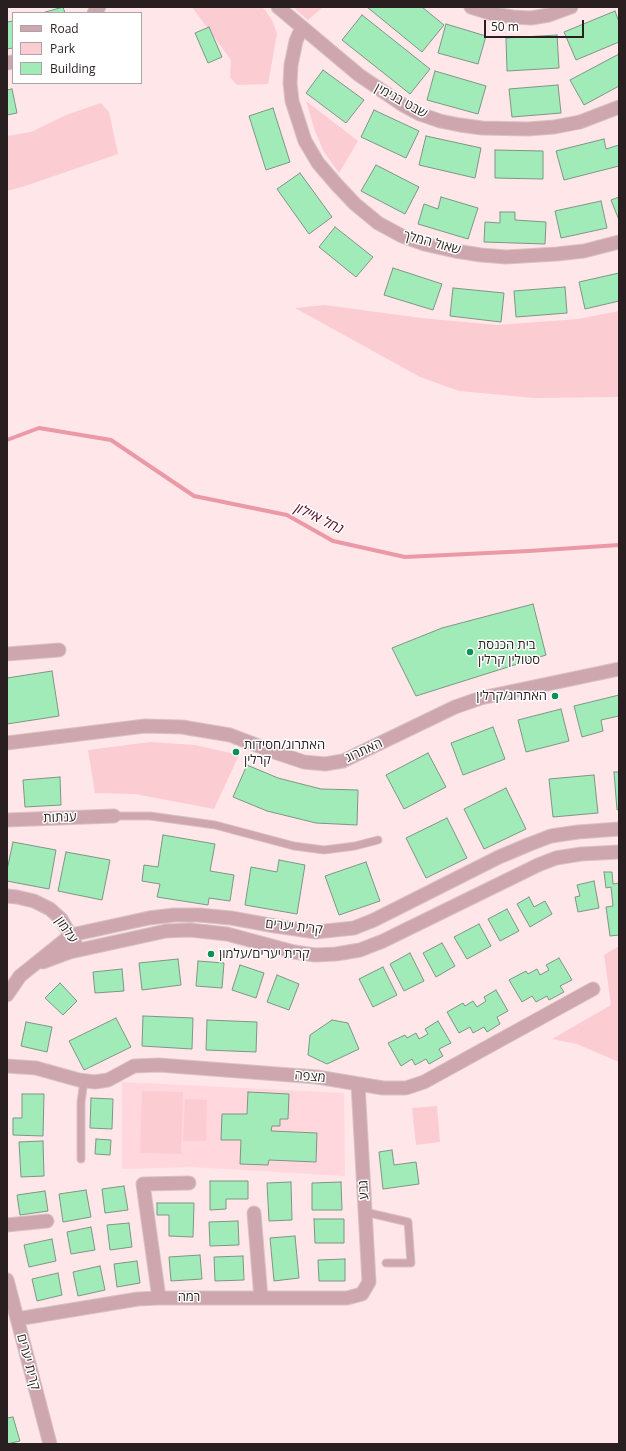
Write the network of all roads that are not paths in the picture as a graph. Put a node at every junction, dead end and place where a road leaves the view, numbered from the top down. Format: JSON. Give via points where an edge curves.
{"nodes":[{"id":1,"x":278,"y":7,"type":"edge"},
{"id":2,"x":471,"y":7,"type":"edge"},
{"id":3,"x":571,"y":7,"type":"edge"},
{"id":4,"x":302,"y":28,"type":"junction"},
{"id":5,"x":619,"y":107,"type":"edge"},
{"id":6,"x":619,"y":242,"type":"edge"},
{"id":7,"x":59,"y":650,"type":"dead end"},
{"id":8,"x":7,"y":654,"type":"edge"},
{"id":9,"x":619,"y":669,"type":"edge"},
{"id":10,"x":7,"y":743,"type":"edge"},
{"id":11,"x":114,"y":816,"type":"joint"},
{"id":12,"x":7,"y":820,"type":"edge"},
{"id":13,"x":619,"y":830,"type":"edge"},
{"id":14,"x":378,"y":840,"type":"dead end"},
{"id":15,"x":619,"y":852,"type":"edge"},
{"id":16,"x":7,"y":896,"type":"edge"},
{"id":17,"x":71,"y":936,"type":"junction"},
{"id":18,"x":79,"y":950,"type":"junction"},
{"id":19,"x":34,"y":966,"type":"junction"},
{"id":20,"x":593,"y":989,"type":"dead end"},
{"id":21,"x":7,"y":995,"type":"edge"},
{"id":22,"x":7,"y":1066,"type":"edge"},
{"id":23,"x":84,"y":1081,"type":"junction"},
{"id":24,"x":358,"y":1084,"type":"junction"},
{"id":25,"x":81,"y":1158,"type":"dead end"},
{"id":26,"x":189,"y":1183,"type":"dead end"},
{"id":27,"x":365,"y":1212,"type":"junction"},
{"id":28,"x":254,"y":1213,"type":"dead end"},
{"id":29,"x":47,"y":1221,"type":"dead end"},
{"id":30,"x":7,"y":1225,"type":"edge"},
{"id":31,"x":386,"y":1263,"type":"dead end"},
{"id":32,"x":7,"y":1280,"type":"edge"},
{"id":33,"x":362,"y":1294,"type":"joint"},
{"id":34,"x":159,"y":1298,"type":"junction"},
{"id":35,"x":261,"y":1298,"type":"junction"},
{"id":36,"x":17,"y":1319,"type":"junction"},
{"id":37,"x":50,"y":1444,"type":"edge"}],
"edges":[{"from":1,"to":4,"type":"street","name":"שבט בנימין"},
{"from":2,"to":3,"type":"street","via":[[493,14],[531,18]]},
{"from":4,"to":5,"type":"street","name":"שבט בנימין","via":[[380,90],[420,114],[440,121],[482,128],[554,127],[580,122]]},
{"from":4,"to":6,"type":"street","name":"שאול המלך","via":[[296,41],[290,83],[292,101],[305,142],[318,163],[337,185],[355,204],[378,222],[402,236],[424,244],[481,255],[506,257],[557,254],[584,251]]},
{"from":7,"to":8,"type":"street"},
{"from":9,"to":10,"type":"street","name":"האתרוג","via":[[481,698],[455,707],[343,761],[325,764],[304,762],[230,735],[182,727],[145,726]]},
{"from":11,"to":12,"type":"street","name":"ענתות"},
{"from":11,"to":14,"type":"lane","via":[[150,816],[215,825],[294,846],[324,850]]},
{"from":13,"to":17,"type":"street","name":"קרית יערים","via":[[550,836],[354,928],[316,932],[231,918],[186,915],[149,918]]},
{"from":15,"to":18,"type":"street","name":"קרית יערים","via":[[556,858],[360,950],[315,955],[227,934],[190,930],[166,931]]},
{"from":16,"to":17,"type":"street","name":"עלמון","via":[[34,900],[50,909],[61,919]]},
{"from":17,"to":18,"type":"street","name":"עלמון"},
{"from":17,"to":19,"type":"street","name":"קרית יערים"},
{"from":18,"to":19,"type":"street","name":"קרית יערים"},
{"from":19,"to":21,"type":"street","name":"קרית יערים","via":[[20,976]]},
{"from":20,"to":24,"type":"street","name":"מצפה","via":[[424,1082],[406,1088]]},
{"from":22,"to":23,"type":"street","name":"מצפה","via":[[36,1068]]},
{"from":23,"to":24,"type":"street","name":"מצפה","via":[[108,1080],[134,1066],[159,1065],[318,1077]]},
{"from":23,"to":25,"type":"lane","via":[[81,1102]]},
{"from":24,"to":27,"type":"street","name":"גבע"},
{"from":26,"to":34,"type":"street","via":[[143,1184]]},
{"from":27,"to":31,"type":"lane","via":[[408,1222],[411,1263]]},
{"from":27,"to":33,"type":"street","name":"גבע","via":[[369,1282]]},
{"from":28,"to":35,"type":"street"},
{"from":29,"to":30,"type":"street"},
{"from":32,"to":36,"type":"street","name":"קרית יערים"},
{"from":33,"to":35,"type":"street","name":"רמה","via":[[347,1298]]},
{"from":34,"to":35,"type":"street","name":"רמה"},
{"from":34,"to":36,"type":"street","name":"רמה","via":[[138,1299]]},
{"from":36,"to":37,"type":"street","name":"קרית יערים"}]}
